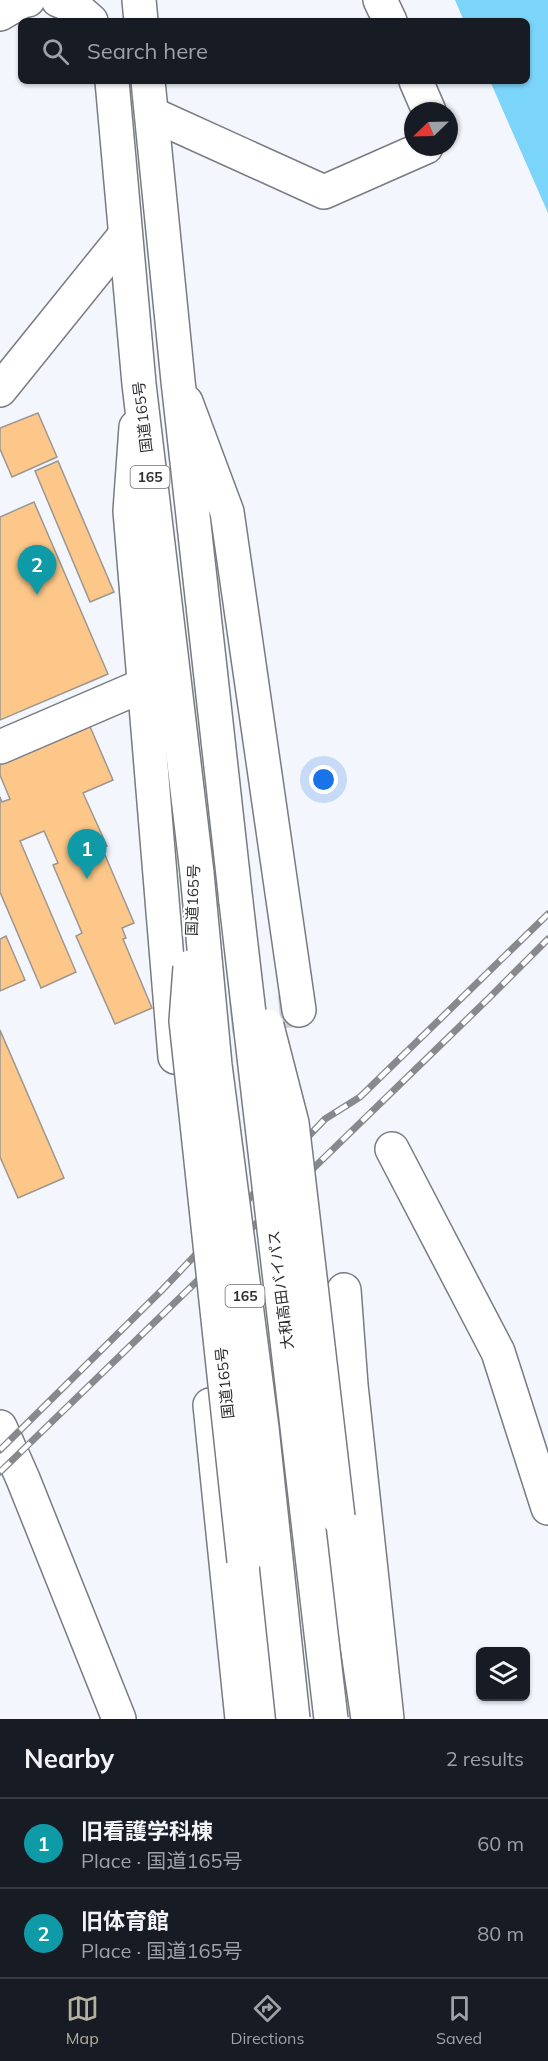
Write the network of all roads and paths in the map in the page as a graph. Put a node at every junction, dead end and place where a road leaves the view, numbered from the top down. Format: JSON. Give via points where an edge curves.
{"nodes":[{"id":1,"x":28,"y":0,"type":"edge"},
{"id":2,"x":58,"y":0,"type":"edge"},
{"id":3,"x":103,"y":0,"type":"edge"},
{"id":4,"x":139,"y":0,"type":"edge"},
{"id":5,"x":380,"y":0,"type":"edge"},
{"id":6,"x":0,"y":14,"type":"edge"},
{"id":7,"x":88,"y":18,"type":"edge"},
{"id":8,"x":106,"y":18,"type":"edge"},
{"id":9,"x":141,"y":18,"type":"edge"},
{"id":10,"x":389,"y":18,"type":"edge"},
{"id":11,"x":112,"y":84,"type":"edge"},
{"id":12,"x":148,"y":84,"type":"edge"},
{"id":13,"x":417,"y":84,"type":"edge"},
{"id":14,"x":425,"y":102,"type":"edge"},
{"id":15,"x":152,"y":114,"type":"junction"},
{"id":16,"x":406,"y":156,"type":"edge"},
{"id":17,"x":125,"y":235,"type":"junction"},
{"id":18,"x":178,"y":381,"type":"junction"},
{"id":19,"x":139,"y":384,"type":"junction"},
{"id":20,"x":0,"y":390,"type":"edge"},
{"id":21,"x":144,"y":685,"type":"junction"},
{"id":22,"x":0,"y":747,"type":"edge"},
{"id":23,"x":197,"y":873,"type":"junction"},
{"id":24,"x":236,"y":902,"type":"junction"},
{"id":25,"x":300,"y":1010,"type":"dead end"},
{"id":26,"x":392,"y":1149,"type":"dead end"},
{"id":27,"x":188,"y":1160,"type":"dead end"},
{"id":28,"x":344,"y":1290,"type":"dead end"},
{"id":29,"x":210,"y":1405,"type":"dead end"},
{"id":30,"x":0,"y":1427,"type":"edge"},
{"id":31,"x":548,"y":1508,"type":"edge"},
{"id":32,"x":119,"y":1719,"type":"edge"},
{"id":33,"x":242,"y":1719,"type":"edge"},
{"id":34,"x":261,"y":1719,"type":"edge"},
{"id":35,"x":292,"y":1719,"type":"edge"},
{"id":36,"x":331,"y":1719,"type":"edge"},
{"id":37,"x":368,"y":1719,"type":"edge"},
{"id":38,"x":387,"y":1719,"type":"edge"}],
"edges":[{"from":1,"to":6,"type":"main road"},
{"from":2,"to":7,"type":"main road"},
{"from":3,"to":8,"type":"main road"},
{"from":4,"to":9,"type":"main road"},
{"from":5,"to":10,"type":"main road"},
{"from":11,"to":17,"type":"main road","name":"国道165号","number":"165"},
{"from":12,"to":15,"type":"main road","number":"165"},
{"from":13,"to":14,"type":"main road"},
{"from":15,"to":16,"type":"main road","via":[[324,192]]},
{"from":15,"to":18,"type":"main road","number":"165"},
{"from":17,"to":19,"type":"main road","name":"国道165号","number":"165"},
{"from":17,"to":20,"type":"main road"},
{"from":18,"to":24,"type":"main road","name":"大和高田バイパス","number":"165"},
{"from":18,"to":25,"type":"main road","via":[[227,512]]},
{"from":19,"to":21,"type":"main road","via":[[130,511]]},
{"from":19,"to":23,"type":"main road","name":"国道165号","number":"165"},
{"from":21,"to":22,"type":"main road"},
{"from":21,"to":27,"type":"main road","via":[[171,1023]]},
{"from":23,"to":34,"type":"main road","name":"国道165号","number":"165","bridge":true,"via":[[186,1020]]},
{"from":23,"to":35,"type":"main road","number":"165","bridge":true,"via":[[215,1065],[262,1428]]},
{"from":24,"to":36,"type":"main road","name":"大和高田バイパス","number":"165","bridge":true},
{"from":24,"to":37,"type":"main road","bridge":true,"via":[[292,1123],[338,1517]]},
{"from":26,"to":31,"type":"main road","via":[[498,1352]]},
{"from":28,"to":38,"type":"main road"},
{"from":29,"to":33,"type":"main road"},
{"from":30,"to":32,"type":"main road"}]}
